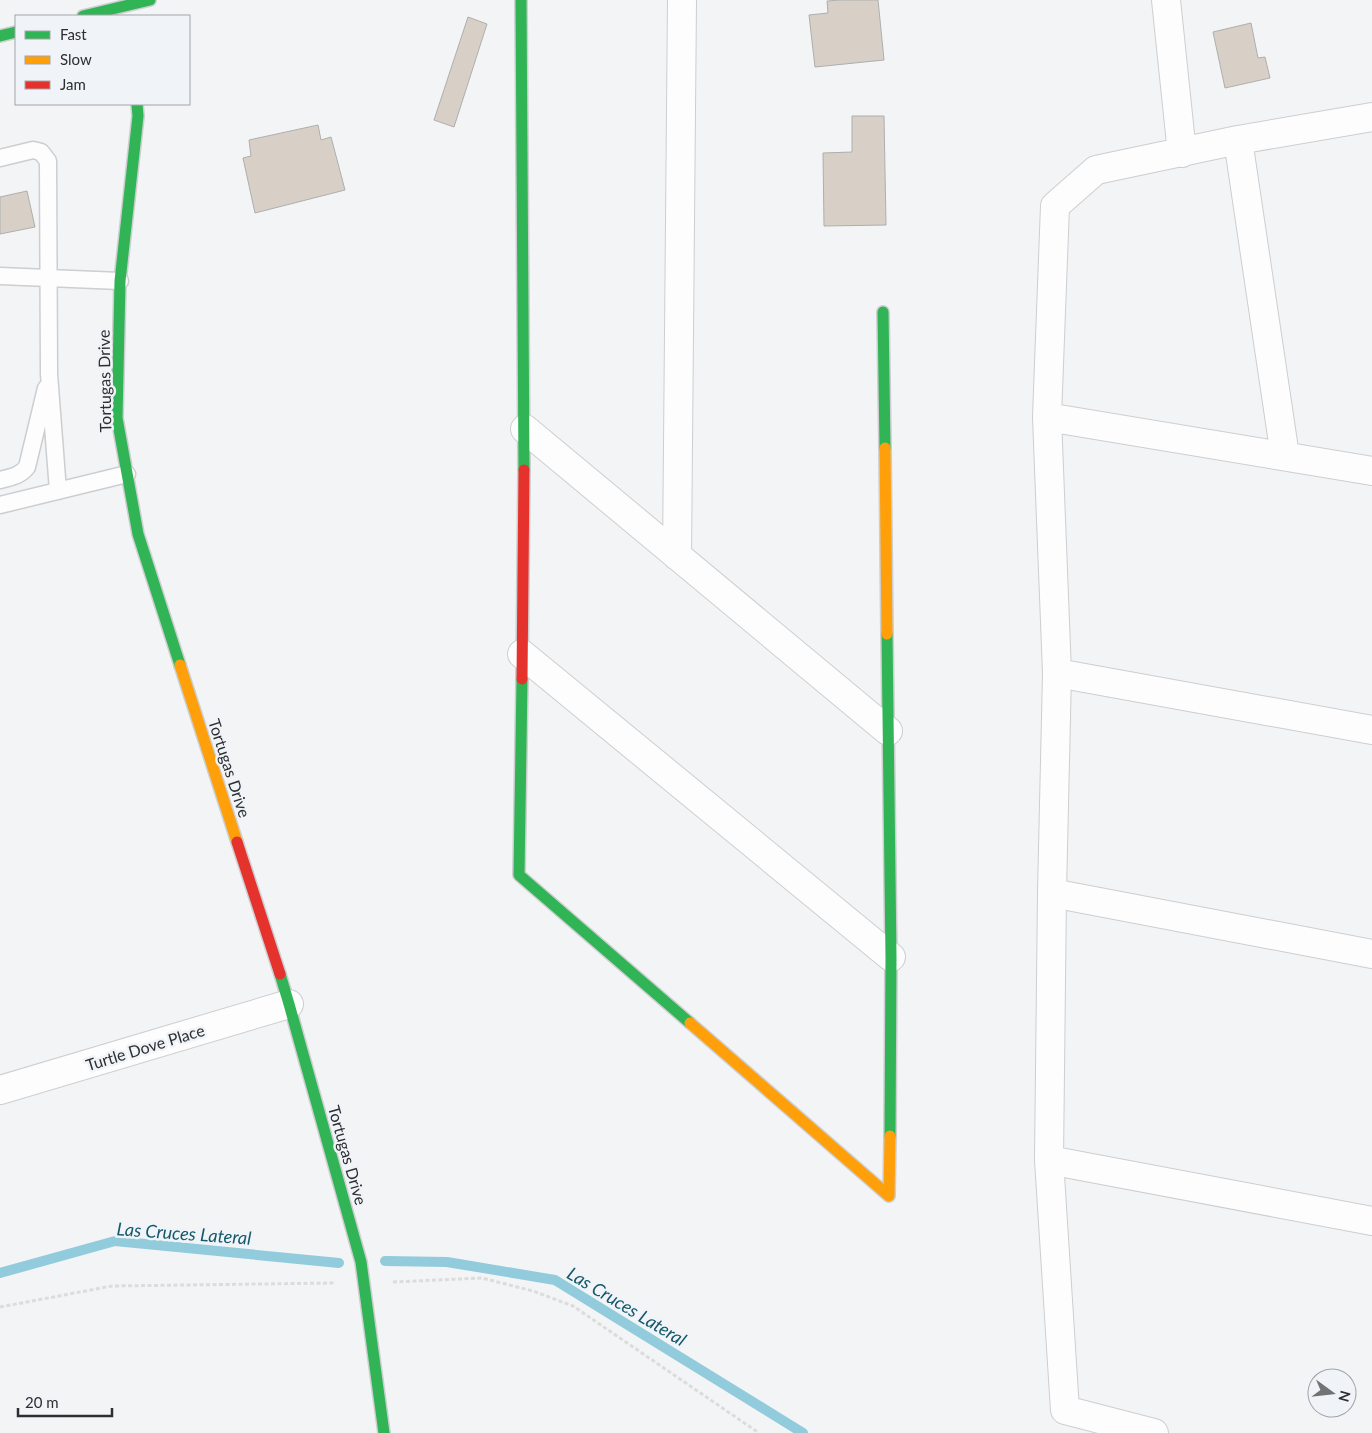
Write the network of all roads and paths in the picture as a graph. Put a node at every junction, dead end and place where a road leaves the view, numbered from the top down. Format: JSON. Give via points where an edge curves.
{"nodes":[{"id":1,"x":150,"y":0,"type":"edge"},
{"id":2,"x":521,"y":0,"type":"edge"},
{"id":3,"x":682,"y":0,"type":"edge"},
{"id":4,"x":1165,"y":0,"type":"edge"},
{"id":5,"x":132,"y":7,"type":"edge"},
{"id":6,"x":88,"y":15,"type":"edge"},
{"id":7,"x":15,"y":32,"type":"edge"},
{"id":8,"x":0,"y":36,"type":"edge"},
{"id":9,"x":137,"y":105,"type":"edge"},
{"id":10,"x":1372,"y":117,"type":"edge"},
{"id":11,"x":1238,"y":140,"type":"junction"},
{"id":12,"x":1182,"y":153,"type":"junction"},
{"id":13,"x":0,"y":158,"type":"edge"},
{"id":14,"x":0,"y":276,"type":"edge"},
{"id":15,"x":48,"y":277,"type":"junction"},
{"id":16,"x":120,"y":281,"type":"junction"},
{"id":17,"x":883,"y":312,"type":"dead end"},
{"id":18,"x":49,"y":374,"type":"junction"},
{"id":19,"x":1047,"y":417,"type":"junction"},
{"id":20,"x":525,"y":429,"type":"junction"},
{"id":21,"x":1285,"y":456,"type":"junction"},
{"id":22,"x":1372,"y":471,"type":"edge"},
{"id":23,"x":127,"y":474,"type":"junction"},
{"id":24,"x":0,"y":480,"type":"edge"},
{"id":25,"x":58,"y":491,"type":"junction"},
{"id":26,"x":0,"y":505,"type":"edge"},
{"id":27,"x":677,"y":556,"type":"junction"},
{"id":28,"x":522,"y":654,"type":"junction"},
{"id":29,"x":1057,"y":673,"type":"junction"},
{"id":30,"x":1372,"y":730,"type":"edge"},
{"id":31,"x":888,"y":731,"type":"junction"},
{"id":32,"x":1052,"y":892,"type":"junction"},
{"id":33,"x":1372,"y":954,"type":"edge"},
{"id":34,"x":891,"y":957,"type":"junction"},
{"id":35,"x":289,"y":1004,"type":"junction"},
{"id":36,"x":0,"y":1090,"type":"edge"},
{"id":37,"x":1049,"y":1160,"type":"junction"},
{"id":38,"x":1372,"y":1221,"type":"edge"},
{"id":39,"x":384,"y":1433,"type":"edge"},
{"id":40,"x":1154,"y":1433,"type":"edge"}],
"edges":[{"from":1,"to":5,"type":"street"},
{"from":2,"to":20,"type":"street"},
{"from":3,"to":27,"type":"street"},
{"from":4,"to":12,"type":"street"},
{"from":5,"to":6,"type":"street"},
{"from":7,"to":8,"type":"street"},
{"from":9,"to":16,"type":"street","name":"Tortugas Drive"},
{"from":10,"to":11,"type":"street"},
{"from":11,"to":12,"type":"street"},
{"from":11,"to":21,"type":"street"},
{"from":12,"to":19,"type":"street","via":[[1096,170],[1055,206]]},
{"from":13,"to":15,"type":"lane","via":[[33,150],[41,152],[48,161]]},
{"from":14,"to":15,"type":"lane"},
{"from":15,"to":16,"type":"lane"},
{"from":15,"to":18,"type":"lane"},
{"from":16,"to":23,"type":"street","name":"Tortugas Drive","via":[[117,418]]},
{"from":17,"to":31,"type":"street"},
{"from":18,"to":24,"type":"lane","via":[[27,467]]},
{"from":18,"to":25,"type":"lane"},
{"from":19,"to":21,"type":"street"},
{"from":19,"to":29,"type":"street"},
{"from":20,"to":27,"type":"street"},
{"from":20,"to":28,"type":"street"},
{"from":21,"to":22,"type":"street"},
{"from":23,"to":25,"type":"lane"},
{"from":23,"to":35,"type":"street","name":"Tortugas Drive","via":[[138,534]]},
{"from":25,"to":26,"type":"lane"},
{"from":27,"to":31,"type":"street"},
{"from":28,"to":34,"type":"street"},
{"from":28,"to":34,"type":"street","via":[[519,875],[889,1196]]},
{"from":29,"to":30,"type":"street"},
{"from":29,"to":32,"type":"street"},
{"from":31,"to":34,"type":"street"},
{"from":32,"to":33,"type":"street"},
{"from":32,"to":37,"type":"street"},
{"from":35,"to":36,"type":"street","name":"Turtle Dove Place"},
{"from":35,"to":39,"type":"street","name":"Tortugas Drive","via":[[361,1262]]},
{"from":37,"to":38,"type":"street"},
{"from":37,"to":40,"type":"street","via":[[1065,1410]]}]}
